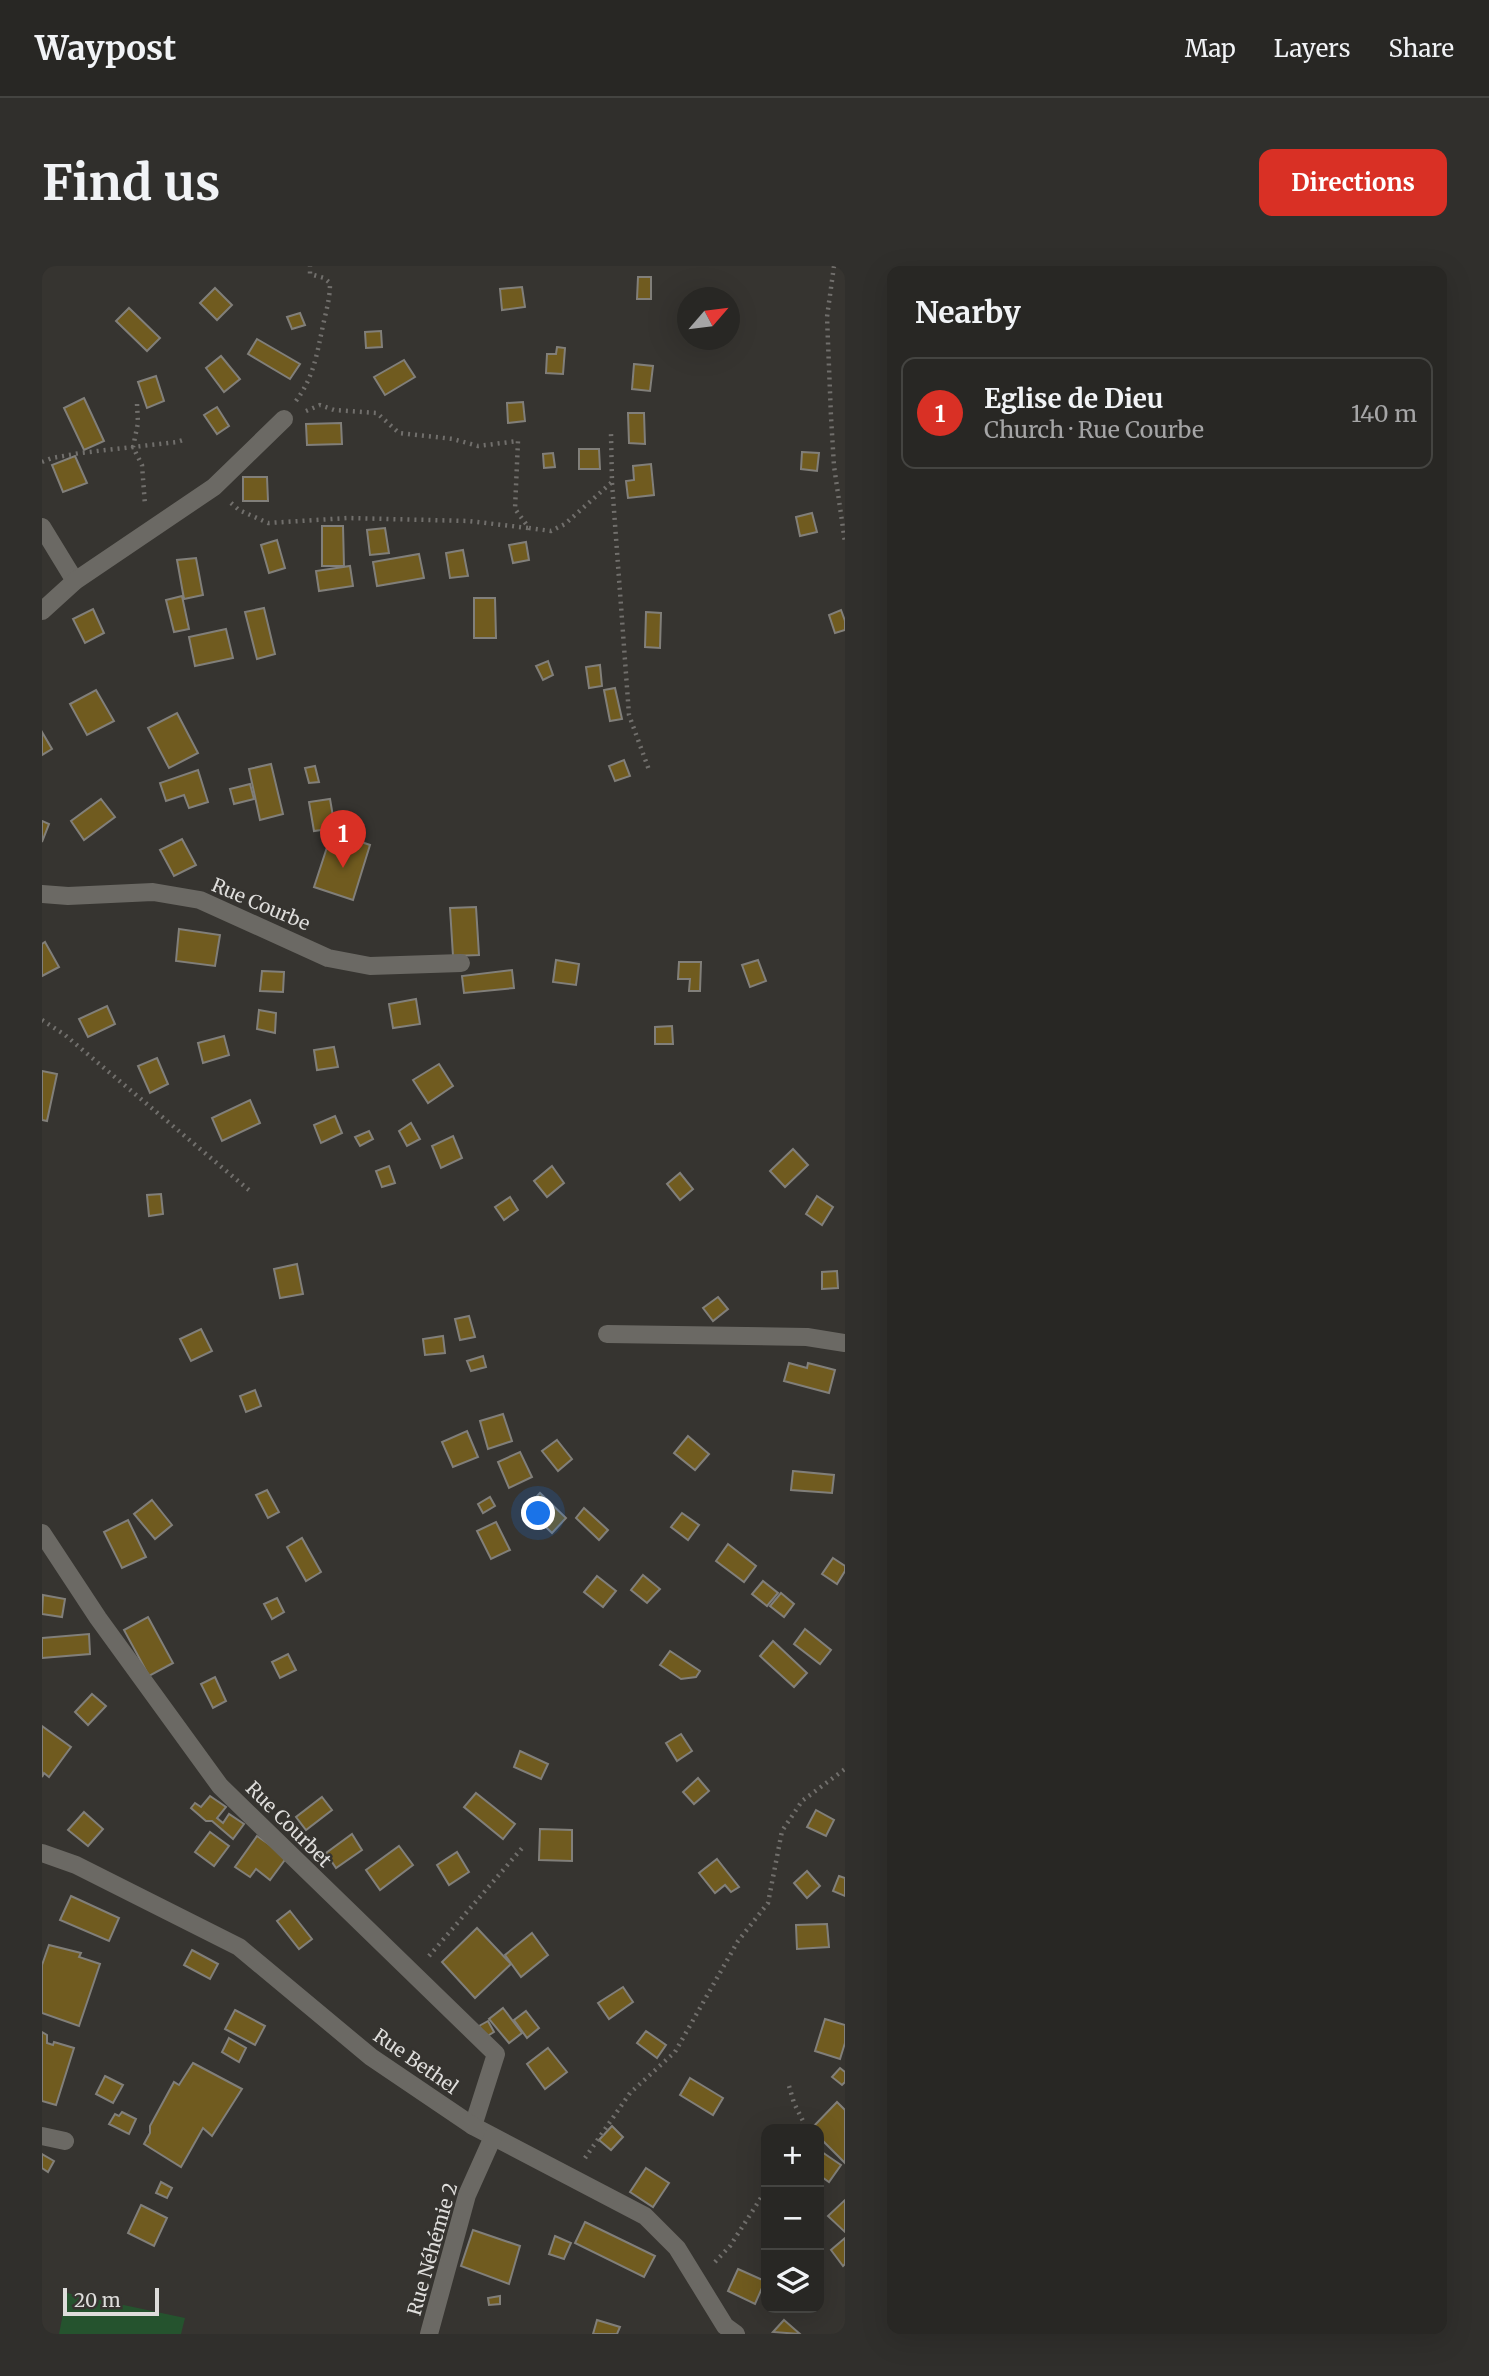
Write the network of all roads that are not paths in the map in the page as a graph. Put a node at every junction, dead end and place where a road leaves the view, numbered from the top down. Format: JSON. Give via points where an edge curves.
{"nodes":[{"id":1,"x":284,"y":419,"type":"road end"},
{"id":2,"x":42,"y":527,"type":"edge"},
{"id":3,"x":75,"y":581,"type":"junction"},
{"id":4,"x":42,"y":611,"type":"edge"},
{"id":5,"x":42,"y":894,"type":"edge"},
{"id":6,"x":461,"y":963,"type":"dead end"},
{"id":7,"x":607,"y":1334,"type":"dead end"},
{"id":8,"x":845,"y":1343,"type":"edge"},
{"id":9,"x":42,"y":1534,"type":"edge"},
{"id":10,"x":42,"y":1853,"type":"edge"},
{"id":11,"x":473,"y":2126,"type":"junction"},
{"id":12,"x":42,"y":2136,"type":"edge"},
{"id":13,"x":493,"y":2137,"type":"junction"},
{"id":14,"x":65,"y":2141,"type":"dead end"},
{"id":15,"x":429,"y":2334,"type":"edge"},
{"id":16,"x":736,"y":2334,"type":"edge"}],
"edges":[{"from":1,"to":3,"type":"street","via":[[214,487]]},
{"from":2,"to":3,"type":"street"},
{"from":3,"to":4,"type":"street"},
{"from":5,"to":6,"type":"street","name":"Rue Courbe","via":[[153,892],[200,900],[328,958],[370,966]]},
{"from":7,"to":8,"type":"street","via":[[807,1337]]},
{"from":9,"to":11,"type":"street","name":"Rue Courbet","via":[[220,1786],[496,2054]]},
{"from":10,"to":11,"type":"street","name":"Rue Bethel","via":[[76,1865],[239,1947],[371,2057]]},
{"from":11,"to":13,"type":"street","name":"Rue Bethel"},
{"from":12,"to":14,"type":"street"},
{"from":13,"to":15,"type":"street","name":"Rue Néhémie 2","via":[[467,2195]]},
{"from":13,"to":16,"type":"street","name":"Rue Bethel","via":[[645,2216],[677,2248],[725,2326]]}]}
